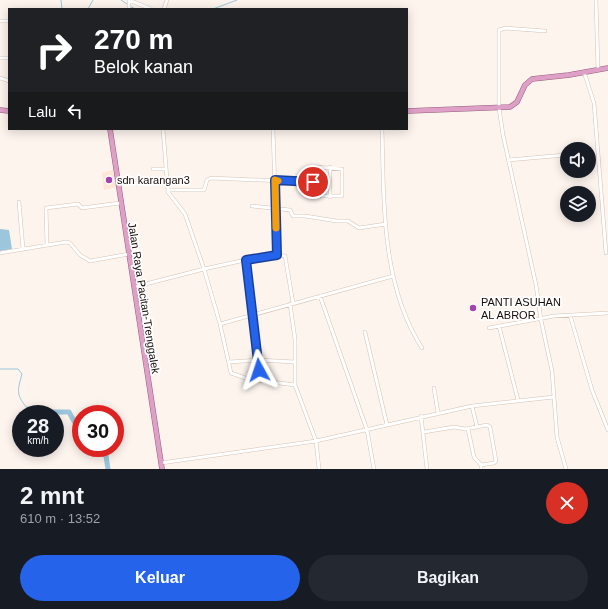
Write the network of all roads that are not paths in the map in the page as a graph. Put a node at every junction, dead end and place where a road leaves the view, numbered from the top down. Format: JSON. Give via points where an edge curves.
{"nodes":[{"id":1,"x":129,"y":0,"type":"edge"},
{"id":2,"x":596,"y":0,"type":"edge"},
{"id":3,"x":149,"y":8,"type":"edge"},
{"id":4,"x":545,"y":31,"type":"dead end"},
{"id":5,"x":608,"y":68,"type":"edge"},
{"id":6,"x":598,"y":70,"type":"junction"},
{"id":7,"x":583,"y":73,"type":"junction"},
{"id":8,"x":500,"y":108,"type":"junction"},
{"id":9,"x":408,"y":111,"type":"edge"},
{"id":10,"x":110,"y":130,"type":"edge"},
{"id":11,"x":163,"y":130,"type":"edge"},
{"id":12,"x":273,"y":130,"type":"edge"},
{"id":13,"x":382,"y":130,"type":"edge"},
{"id":14,"x":560,"y":155,"type":"edge"},
{"id":15,"x":508,"y":160,"type":"junction"},
{"id":16,"x":330,"y":167,"type":"junction"},
{"id":17,"x":153,"y":169,"type":"dead end"},
{"id":18,"x":166,"y":169,"type":"junction"},
{"id":19,"x":275,"y":180,"type":"junction"},
{"id":20,"x":313,"y":182,"type":"junction"},
{"id":21,"x":330,"y":183,"type":"junction"},
{"id":22,"x":168,"y":190,"type":"junction"},
{"id":23,"x":330,"y":197,"type":"junction"},
{"id":24,"x":19,"y":202,"type":"dead end"},
{"id":25,"x":120,"y":203,"type":"junction"},
{"id":26,"x":252,"y":206,"type":"dead end"},
{"id":27,"x":275,"y":209,"type":"junction"},
{"id":28,"x":386,"y":224,"type":"junction"},
{"id":29,"x":606,"y":239,"type":"edge"},
{"id":30,"x":48,"y":245,"type":"junction"},
{"id":31,"x":23,"y":249,"type":"junction"},
{"id":32,"x":0,"y":253,"type":"edge"},
{"id":33,"x":129,"y":254,"type":"junction"},
{"id":34,"x":606,"y":254,"type":"dead end"},
{"id":35,"x":277,"y":255,"type":"junction"},
{"id":36,"x":246,"y":260,"type":"junction"},
{"id":37,"x":204,"y":269,"type":"junction"},
{"id":38,"x":393,"y":276,"type":"junction"},
{"id":39,"x":134,"y":287,"type":"junction"},
{"id":40,"x":320,"y":296,"type":"junction"},
{"id":41,"x":291,"y":304,"type":"junction"},
{"id":42,"x":608,"y":313,"type":"edge"},
{"id":43,"x":252,"y":315,"type":"junction"},
{"id":44,"x":570,"y":315,"type":"junction"},
{"id":45,"x":541,"y":320,"type":"junction"},
{"id":46,"x":220,"y":324,"type":"junction"},
{"id":47,"x":499,"y":326,"type":"junction"},
{"id":48,"x":489,"y":328,"type":"dead end"},
{"id":49,"x":365,"y":332,"type":"dead end"},
{"id":50,"x":422,"y":348,"type":"dead end"},
{"id":51,"x":258,"y":360,"type":"junction"},
{"id":52,"x":229,"y":362,"type":"junction"},
{"id":53,"x":295,"y":362,"type":"junction"},
{"id":54,"x":260,"y":380,"type":"junction"},
{"id":55,"x":295,"y":385,"type":"junction"},
{"id":56,"x":434,"y":388,"type":"dead end"},
{"id":57,"x":554,"y":397,"type":"junction"},
{"id":58,"x":518,"y":400,"type":"junction"},
{"id":59,"x":472,"y":406,"type":"junction"},
{"id":60,"x":438,"y":413,"type":"junction"},
{"id":61,"x":421,"y":416,"type":"junction"},
{"id":62,"x":387,"y":425,"type":"junction"},
{"id":63,"x":477,"y":427,"type":"junction"},
{"id":64,"x":468,"y":429,"type":"junction"},
{"id":65,"x":367,"y":430,"type":"junction"},
{"id":66,"x":608,"y":430,"type":"edge"},
{"id":67,"x":424,"y":432,"type":"junction"},
{"id":68,"x":316,"y":441,"type":"junction"},
{"id":69,"x":161,"y":463,"type":"junction"},
{"id":70,"x":481,"y":467,"type":"edge"},
{"id":71,"x":162,"y":469,"type":"edge"},
{"id":72,"x":318,"y":469,"type":"edge"},
{"id":73,"x":374,"y":469,"type":"edge"},
{"id":74,"x":427,"y":469,"type":"edge"},
{"id":75,"x":566,"y":469,"type":"edge"}],
"edges":[{"from":1,"to":3,"type":"street"},
{"from":2,"to":6,"type":"street"},
{"from":4,"to":8,"type":"street","via":[[506,28],[499,30]]},
{"from":5,"to":6,"type":"highway"},
{"from":6,"to":7,"type":"highway"},
{"from":7,"to":8,"type":"highway","via":[[532,79],[525,85],[514,105]]},
{"from":7,"to":29,"type":"street","via":[[594,104]]},
{"from":8,"to":9,"type":"highway"},
{"from":8,"to":15,"type":"street"},
{"from":10,"to":25,"type":"highway","name":"Jalan Raya Pacitan-Trenggalek"},
{"from":11,"to":18,"type":"street"},
{"from":12,"to":19,"type":"street"},
{"from":13,"to":28,"type":"street"},
{"from":14,"to":15,"type":"street"},
{"from":15,"to":45,"type":"street","via":[[536,285]]},
{"from":16,"to":20,"type":"street","via":[[314,168]]},
{"from":16,"to":21,"type":"street"},
{"from":16,"to":23,"type":"street","via":[[342,169],[343,193],[341,197]]},
{"from":17,"to":18,"type":"street"},
{"from":18,"to":22,"type":"street"},
{"from":19,"to":20,"type":"street"},
{"from":19,"to":22,"type":"street","via":[[211,178],[207,180],[204,190]]},
{"from":19,"to":27,"type":"street"},
{"from":20,"to":21,"type":"street"},
{"from":20,"to":23,"type":"street","via":[[314,196]]},
{"from":21,"to":23,"type":"street"},
{"from":22,"to":37,"type":"street","via":[[185,214]]},
{"from":24,"to":31,"type":"street"},
{"from":25,"to":30,"type":"street","via":[[82,208],[78,204],[46,208]]},
{"from":25,"to":33,"type":"highway","name":"Jalan Raya Pacitan-Trenggalek"},
{"from":26,"to":27,"type":"street"},
{"from":27,"to":28,"type":"street","via":[[290,210],[293,216],[348,221],[359,228]]},
{"from":27,"to":35,"type":"street"},
{"from":28,"to":38,"type":"street"},
{"from":29,"to":34,"type":"street"},
{"from":30,"to":31,"type":"street"},
{"from":30,"to":33,"type":"street","via":[[70,243],[90,261]]},
{"from":31,"to":32,"type":"street"},
{"from":33,"to":39,"type":"highway","name":"Jalan Raya Pacitan-Trenggalek"},
{"from":35,"to":36,"type":"street"},
{"from":35,"to":41,"type":"street","via":[[285,256]]},
{"from":36,"to":37,"type":"street"},
{"from":36,"to":43,"type":"street"},
{"from":37,"to":39,"type":"street"},
{"from":37,"to":46,"type":"street"},
{"from":38,"to":40,"type":"street"},
{"from":38,"to":50,"type":"street","via":[[410,327]]},
{"from":39,"to":69,"type":"highway","name":"Jalan Raya Pacitan-Trenggalek"},
{"from":40,"to":41,"type":"street"},
{"from":40,"to":65,"type":"street"},
{"from":41,"to":43,"type":"street"},
{"from":41,"to":53,"type":"street"},
{"from":42,"to":44,"type":"street"},
{"from":43,"to":46,"type":"street"},
{"from":43,"to":51,"type":"street"},
{"from":44,"to":45,"type":"street"},
{"from":44,"to":66,"type":"street","via":[[592,390]]},
{"from":45,"to":47,"type":"street"},
{"from":45,"to":57,"type":"street","via":[[552,371]]},
{"from":46,"to":52,"type":"street"},
{"from":47,"to":48,"type":"street"},
{"from":47,"to":58,"type":"street"},
{"from":49,"to":62,"type":"street"},
{"from":51,"to":52,"type":"street"},
{"from":51,"to":53,"type":"street"},
{"from":51,"to":54,"type":"street"},
{"from":52,"to":54,"type":"street","via":[[231,373]]},
{"from":53,"to":55,"type":"street"},
{"from":54,"to":55,"type":"street"},
{"from":55,"to":68,"type":"street"},
{"from":56,"to":60,"type":"street"},
{"from":57,"to":58,"type":"street"},
{"from":57,"to":75,"type":"street","via":[[557,437]]},
{"from":58,"to":59,"type":"street"},
{"from":59,"to":60,"type":"street"},
{"from":59,"to":63,"type":"street"},
{"from":60,"to":61,"type":"street"},
{"from":61,"to":62,"type":"street"},
{"from":61,"to":67,"type":"street"},
{"from":62,"to":65,"type":"street"},
{"from":63,"to":64,"type":"street"},
{"from":63,"to":70,"type":"street","via":[[490,427],[496,459],[494,463]]},
{"from":64,"to":67,"type":"street","via":[[454,427]]},
{"from":64,"to":70,"type":"street","via":[[474,457]]},
{"from":65,"to":68,"type":"street"},
{"from":65,"to":73,"type":"street"},
{"from":67,"to":74,"type":"street"},
{"from":68,"to":69,"type":"street"},
{"from":68,"to":72,"type":"street"},
{"from":69,"to":71,"type":"highway","name":"Jalan Raya Pacitan-Trenggalek"}]}
